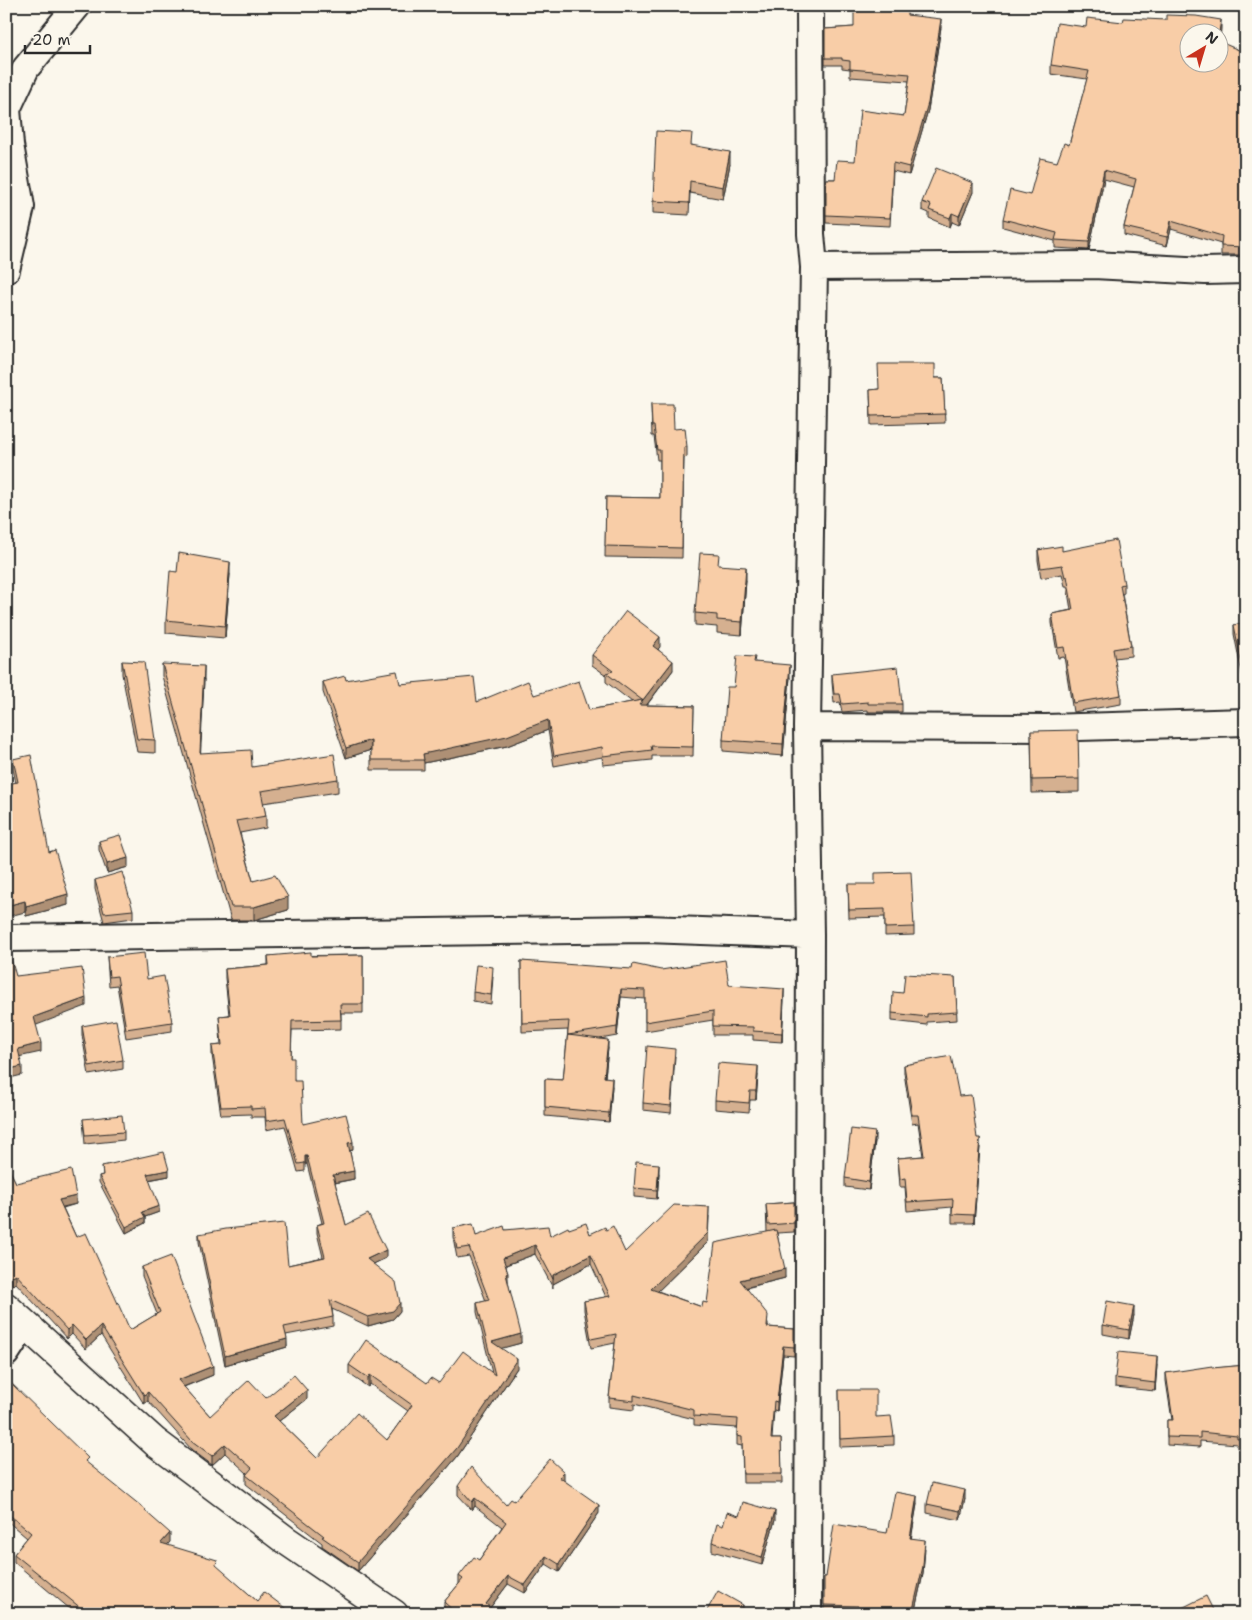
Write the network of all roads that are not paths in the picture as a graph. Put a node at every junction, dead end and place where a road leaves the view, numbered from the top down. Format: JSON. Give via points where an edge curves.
{"nodes":[{"id":1,"x":77,"y":6,"type":"edge"},
{"id":2,"x":810,"y":6,"type":"edge"},
{"id":3,"x":814,"y":267,"type":"junction"},
{"id":4,"x":6,"y":270,"type":"edge"},
{"id":5,"x":1246,"y":270,"type":"edge"},
{"id":6,"x":1246,"y":722,"type":"edge"},
{"id":7,"x":807,"y":727,"type":"junction"},
{"id":8,"x":810,"y":935,"type":"junction"},
{"id":9,"x":6,"y":938,"type":"edge"},
{"id":10,"x":16,"y":1315,"type":"edge"},
{"id":11,"x":6,"y":1353,"type":"edge"},
{"id":12,"x":394,"y":1614,"type":"edge"},
{"id":13,"x":808,"y":1614,"type":"edge"}],
"edges":[{"from":1,"to":4,"type":"street","via":[[26,68],[7,109],[22,206]]},
{"from":2,"to":3,"type":"street"},
{"from":3,"to":5,"type":"street","via":[[1094,265]]},
{"from":3,"to":7,"type":"street"},
{"from":6,"to":7,"type":"street","via":[[1046,728]]},
{"from":7,"to":8,"type":"street"},
{"from":8,"to":9,"type":"street","via":[[648,929]]},
{"from":8,"to":13,"type":"street"},
{"from":10,"to":11,"type":"street"},
{"from":10,"to":12,"type":"main road","via":[[156,1442],[284,1539]]}]}
